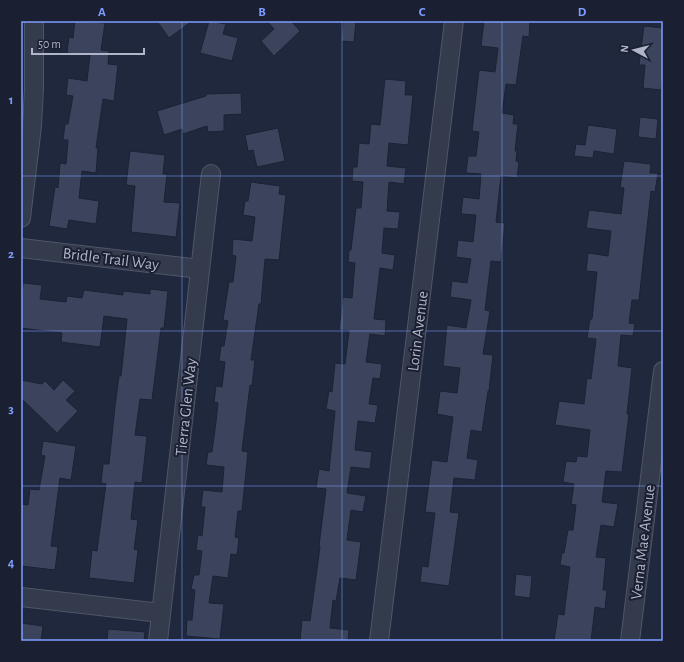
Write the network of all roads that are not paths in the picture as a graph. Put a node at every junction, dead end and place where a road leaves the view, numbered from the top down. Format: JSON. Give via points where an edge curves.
{"nodes":[{"id":1,"x":34,"y":21,"type":"edge"},
{"id":2,"x":454,"y":21,"type":"edge"},
{"id":3,"x":211,"y":174,"type":"dead end"},
{"id":4,"x":21,"y":218,"type":"edge"},
{"id":5,"x":21,"y":248,"type":"edge"},
{"id":6,"x":200,"y":269,"type":"junction"},
{"id":7,"x":663,"y":371,"type":"edge"},
{"id":8,"x":21,"y":597,"type":"edge"},
{"id":9,"x":162,"y":613,"type":"junction"},
{"id":10,"x":158,"y":641,"type":"edge"},
{"id":11,"x":379,"y":641,"type":"edge"},
{"id":12,"x":630,"y":641,"type":"edge"}],
"edges":[{"from":1,"to":4,"type":"street","via":[[32,126]]},
{"from":2,"to":11,"type":"street","name":"Lorin Avenue"},
{"from":3,"to":6,"type":"street","name":"Tierra Glen Way"},
{"from":5,"to":6,"type":"street","name":"Bridle Trail Way"},
{"from":6,"to":9,"type":"street","name":"Tierra Glen Way"},
{"from":7,"to":12,"type":"street","name":"Verna Mae Avenue"},
{"from":8,"to":9,"type":"street"},
{"from":9,"to":10,"type":"street","name":"Tierra Glen Way"}]}
